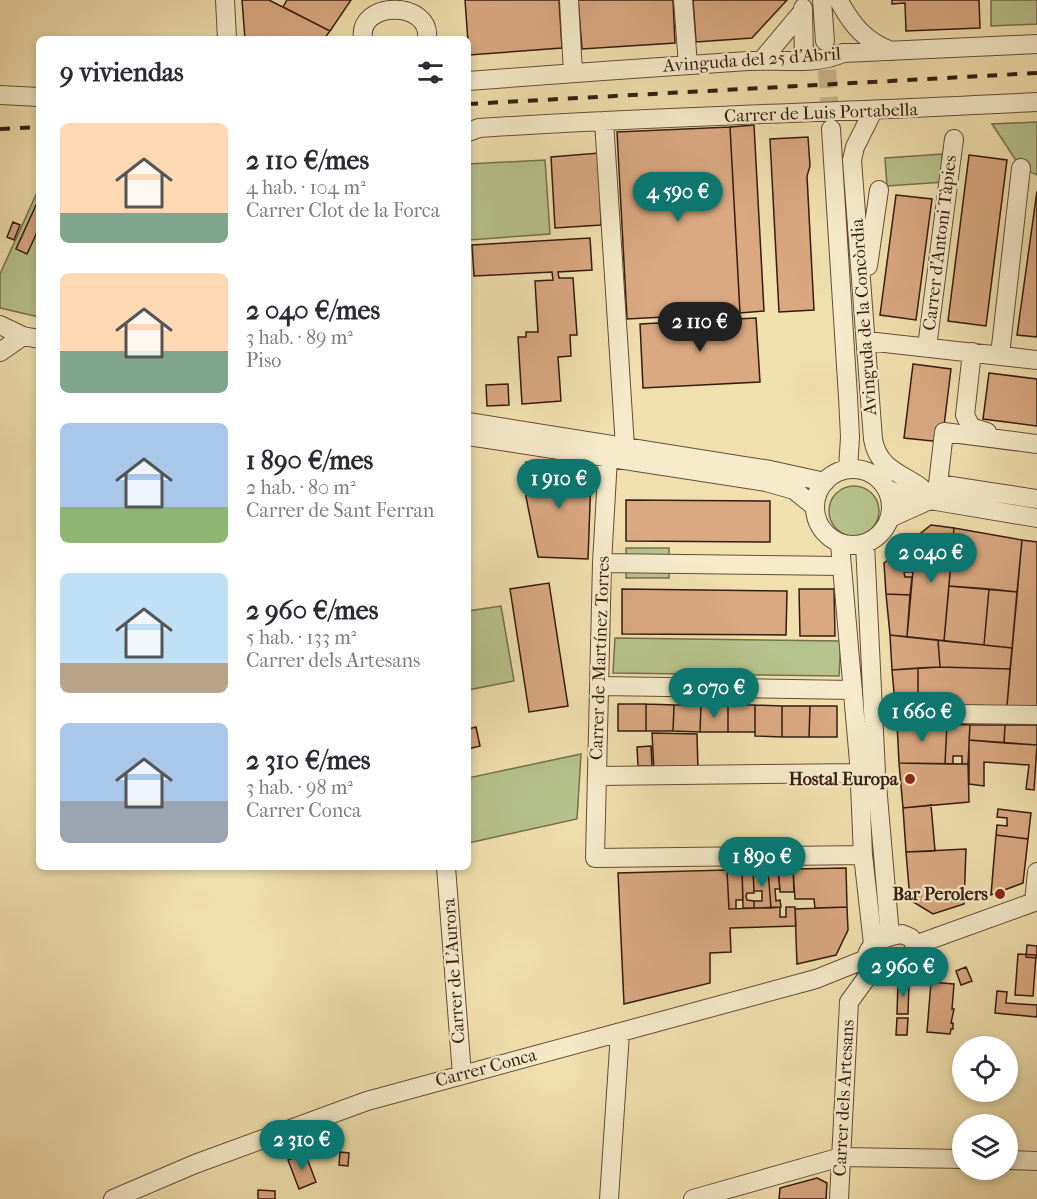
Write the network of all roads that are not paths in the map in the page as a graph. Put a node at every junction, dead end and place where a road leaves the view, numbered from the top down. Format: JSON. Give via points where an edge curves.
{"nodes":[{"id":1,"x":225,"y":0,"type":"edge"},
{"id":2,"x":569,"y":0,"type":"edge"},
{"id":3,"x":683,"y":0,"type":"edge"},
{"id":4,"x":833,"y":0,"type":"edge"},
{"id":5,"x":378,"y":3,"type":"edge"},
{"id":6,"x":803,"y":5,"type":"edge"},
{"id":7,"x":424,"y":9,"type":"edge"},
{"id":8,"x":360,"y":35,"type":"edge"},
{"id":9,"x":227,"y":36,"type":"edge"},
{"id":10,"x":427,"y":36,"type":"edge"},
{"id":11,"x":825,"y":41,"type":"tunnel mouth"},
{"id":12,"x":1037,"y":44,"type":"edge"},
{"id":13,"x":895,"y":52,"type":"junction"},
{"id":14,"x":843,"y":53,"type":"junction"},
{"id":15,"x":762,"y":60,"type":"junction"},
{"id":16,"x":804,"y":60,"type":"junction"},
{"id":17,"x":687,"y":65,"type":"junction"},
{"id":18,"x":573,"y":73,"type":"junction"},
{"id":19,"x":471,"y":81,"type":"edge"},
{"id":20,"x":0,"y":84,"type":"edge"},
{"id":21,"x":0,"y":95,"type":"edge"},
{"id":22,"x":32,"y":96,"type":"edge"},
{"id":23,"x":1037,"y":102,"type":"edge"},
{"id":24,"x":873,"y":111,"type":"junction"},
{"id":25,"x":604,"y":121,"type":"junction"},
{"id":26,"x":831,"y":129,"type":"tunnel mouth"},
{"id":27,"x":471,"y":131,"type":"edge"},
{"id":28,"x":954,"y":139,"type":"dead end"},
{"id":29,"x":1021,"y":168,"type":"dead end"},
{"id":30,"x":879,"y":190,"type":"dead end"},
{"id":31,"x":863,"y":300,"type":"junction"},
{"id":32,"x":0,"y":325,"type":"edge"},
{"id":33,"x":31,"y":338,"type":"edge"},
{"id":34,"x":867,"y":341,"type":"junction"},
{"id":35,"x":927,"y":347,"type":"junction"},
{"id":36,"x":0,"y":352,"type":"edge"},
{"id":37,"x":972,"y":352,"type":"junction"},
{"id":38,"x":1000,"y":355,"type":"junction"},
{"id":39,"x":1037,"y":360,"type":"edge"},
{"id":40,"x":471,"y":422,"type":"edge"},
{"id":41,"x":471,"y":436,"type":"edge"},
{"id":42,"x":1037,"y":439,"type":"edge"},
{"id":43,"x":1037,"y":444,"type":"edge"},
{"id":44,"x":625,"y":447,"type":"junction"},
{"id":45,"x":608,"y":458,"type":"junction"},
{"id":46,"x":848,"y":469,"type":"junction"},
{"id":47,"x":825,"y":482,"type":"junction"},
{"id":48,"x":887,"y":489,"type":"junction"},
{"id":49,"x":1037,"y":500,"type":"edge"},
{"id":50,"x":939,"y":502,"type":"junction"},
{"id":51,"x":814,"y":506,"type":"junction"},
{"id":52,"x":890,"y":518,"type":"junction"},
{"id":53,"x":1037,"y":518,"type":"edge"},
{"id":54,"x":840,"y":544,"type":"junction"},
{"id":55,"x":865,"y":544,"type":"junction"},
{"id":56,"x":602,"y":563,"type":"junction"},
{"id":57,"x":842,"y":566,"type":"junction"},
{"id":58,"x":600,"y":686,"type":"junction"},
{"id":59,"x":853,"y":690,"type":"junction"},
{"id":60,"x":874,"y":713,"type":"junction"},
{"id":61,"x":1037,"y":715,"type":"edge"},
{"id":62,"x":860,"y":774,"type":"junction"},
{"id":63,"x":597,"y":776,"type":"junction"},
{"id":64,"x":863,"y":855,"type":"junction"},
{"id":65,"x":446,"y":870,"type":"edge"},
{"id":66,"x":1037,"y":872,"type":"edge"},
{"id":67,"x":1035,"y":902,"type":"edge"},
{"id":68,"x":890,"y":936,"type":"junction"},
{"id":69,"x":915,"y":945,"type":"junction"},
{"id":70,"x":871,"y":957,"type":"junction"},
{"id":71,"x":816,"y":979,"type":"junction"},
{"id":72,"x":849,"y":1002,"type":"junction"},
{"id":73,"x":620,"y":1033,"type":"junction"},
{"id":74,"x":462,"y":1075,"type":"junction"},
{"id":75,"x":841,"y":1157,"type":"junction"},
{"id":76,"x":952,"y":1159,"type":"edge"},
{"id":77,"x":1018,"y":1160,"type":"edge"},
{"id":78,"x":1037,"y":1161,"type":"edge"},
{"id":79,"x":195,"y":1164,"type":"junction"},
{"id":80,"x":113,"y":1199,"type":"edge"},
{"id":81,"x":134,"y":1199,"type":"edge"},
{"id":82,"x":609,"y":1199,"type":"edge"},
{"id":83,"x":693,"y":1199,"type":"edge"},
{"id":84,"x":839,"y":1199,"type":"edge"}],
"edges":[{"from":1,"to":9,"type":"street"},
{"from":2,"to":18,"type":"street"},
{"from":3,"to":17,"type":"street"},
{"from":4,"to":11,"type":"street"},
{"from":4,"to":13,"type":"street","via":[[860,32],[876,45]]},
{"from":4,"to":14,"type":"street","via":[[848,44]]},
{"from":5,"to":7,"type":"street","via":[[402,1]]},
{"from":5,"to":8,"type":"street"},
{"from":6,"to":15,"type":"street"},
{"from":6,"to":16,"type":"street"},
{"from":7,"to":10,"type":"street"},
{"from":12,"to":13,"type":"street","name":"Avinguda del 25 d'Abril"},
{"from":13,"to":14,"type":"street","name":"Avinguda del 25 d'Abril"},
{"from":14,"to":16,"type":"street","name":"Avinguda del 25 d'Abril"},
{"from":15,"to":16,"type":"street","name":"Avinguda del 25 d'Abril"},
{"from":15,"to":17,"type":"street","name":"Avinguda del 25 d'Abril"},
{"from":17,"to":18,"type":"street","name":"Avinguda del 25 d'Abril"},
{"from":18,"to":19,"type":"street","name":"Avinguda del 25 d'Abril"},
{"from":20,"to":22,"type":"street"},
{"from":21,"to":22,"type":"street"},
{"from":23,"to":24,"type":"street","name":"Carrer de Luis Portabella"},
{"from":24,"to":25,"type":"street","name":"Carrer de Luis Portabella"},
{"from":24,"to":31,"type":"street","name":"Avinguda de la Concòrdia","via":[[852,160]]},
{"from":25,"to":27,"type":"street","name":"Carrer de Luis Portabella"},
{"from":25,"to":44,"type":"street"},
{"from":26,"to":46,"type":"street","name":"Avinguda de la Concòrdia","via":[[848,397]]},
{"from":28,"to":35,"type":"street","name":"Carrer d'Antoni Tàpies"},
{"from":29,"to":38,"type":"street"},
{"from":30,"to":31,"type":"street"},
{"from":31,"to":34,"type":"street","name":"Avinguda de la Concòrdia"},
{"from":32,"to":33,"type":"street"},
{"from":33,"to":36,"type":"street"},
{"from":34,"to":35,"type":"street"},
{"from":34,"to":50,"type":"street","name":"Avinguda de la Concòrdia","via":[[877,453],[894,471]]},
{"from":35,"to":37,"type":"street"},
{"from":37,"to":38,"type":"street"},
{"from":37,"to":42,"type":"street","via":[[965,415],[971,427]]},
{"from":38,"to":39,"type":"street"},
{"from":40,"to":44,"type":"street"},
{"from":41,"to":45,"type":"street"},
{"from":43,"to":49,"type":"street","via":[[944,432],[938,484]]},
{"from":44,"to":47,"type":"street"},
{"from":45,"to":51,"type":"street","via":[[783,486]]},
{"from":45,"to":56,"type":"street","name":"Carrer de Martínez Torres"},
{"from":46,"to":47,"type":"street"},
{"from":46,"to":48,"type":"street","via":[[871,474]]},
{"from":47,"to":51,"type":"street"},
{"from":48,"to":50,"type":"street","via":[[909,498]]},
{"from":48,"to":52,"type":"street"},
{"from":50,"to":52,"type":"street"},
{"from":50,"to":53,"type":"street"},
{"from":51,"to":54,"type":"street","via":[[821,529]]},
{"from":52,"to":55,"type":"street","via":[[876,538]]},
{"from":54,"to":55,"type":"street"},
{"from":54,"to":57,"type":"street"},
{"from":55,"to":60,"type":"street"},
{"from":56,"to":57,"type":"street"},
{"from":56,"to":58,"type":"street","name":"Carrer de Martínez Torres"},
{"from":57,"to":59,"type":"street"},
{"from":58,"to":59,"type":"street"},
{"from":58,"to":63,"type":"street","name":"Carrer de Martínez Torres"},
{"from":59,"to":62,"type":"street"},
{"from":60,"to":61,"type":"street"},
{"from":60,"to":68,"type":"street"},
{"from":62,"to":63,"type":"street"},
{"from":62,"to":64,"type":"street"},
{"from":63,"to":64,"type":"street","name":"Carrer de Martínez Torres","via":[[595,858]]},
{"from":64,"to":70,"type":"street"},
{"from":65,"to":74,"type":"street","name":"Carrer de L'Aurora"},
{"from":66,"to":67,"type":"street"},
{"from":67,"to":69,"type":"street"},
{"from":68,"to":69,"type":"street","via":[[902,934]]},
{"from":68,"to":70,"type":"street"},
{"from":69,"to":70,"type":"street","via":[[906,962],[885,970]]},
{"from":70,"to":71,"type":"street","name":"Carrer Conca"},
{"from":70,"to":72,"type":"street","name":"Carrer dels Artesans"},
{"from":71,"to":72,"type":"street","via":[[832,981]]},
{"from":71,"to":73,"type":"street","name":"Carrer Conca"},
{"from":72,"to":75,"type":"street","name":"Carrer dels Artesans"},
{"from":73,"to":74,"type":"street","name":"Carrer Conca"},
{"from":73,"to":82,"type":"street"},
{"from":74,"to":79,"type":"street","name":"Carrer Conca","via":[[367,1101]]},
{"from":75,"to":76,"type":"street"},
{"from":75,"to":83,"type":"street"},
{"from":75,"to":84,"type":"street","name":"Carrer dels Artesans"},
{"from":77,"to":78,"type":"street"},
{"from":79,"to":80,"type":"street","name":"Carrer Conca"},
{"from":79,"to":81,"type":"street"}]}
